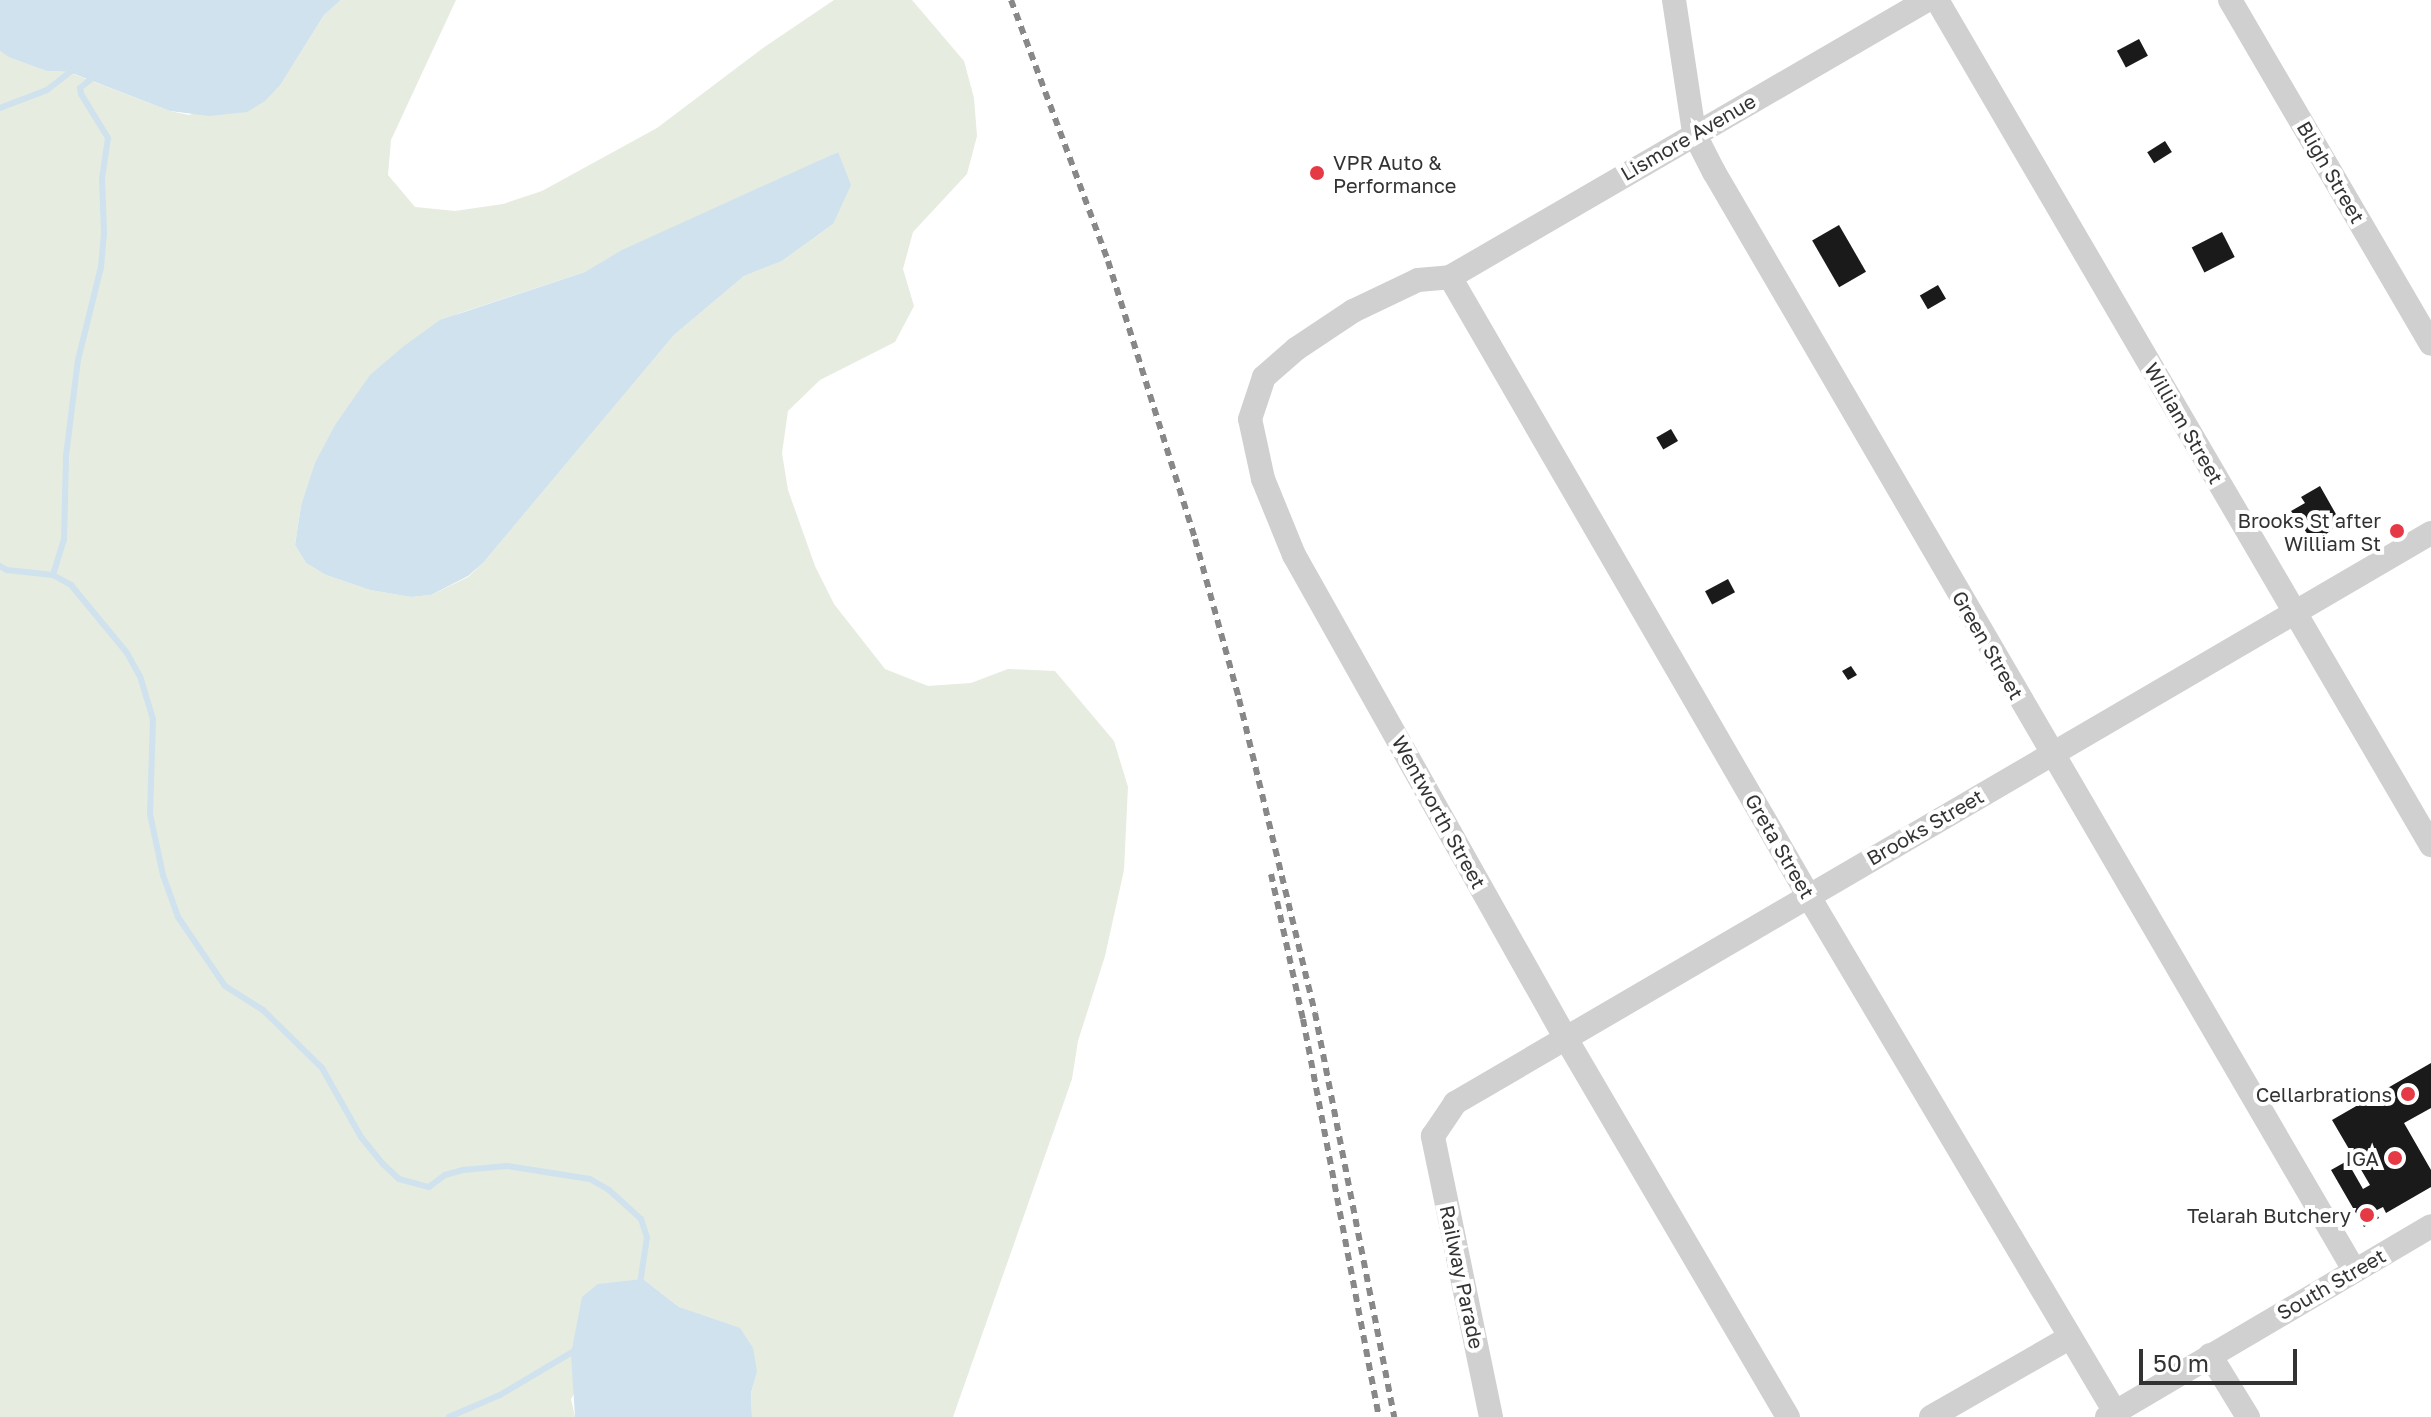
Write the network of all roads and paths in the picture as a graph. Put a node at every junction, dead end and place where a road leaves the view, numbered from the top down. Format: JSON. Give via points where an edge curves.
{"nodes":[{"id":1,"x":1674,"y":0,"type":"edge"},
{"id":2,"x":1927,"y":0,"type":"edge"},
{"id":3,"x":1937,"y":0,"type":"edge"},
{"id":4,"x":2230,"y":0,"type":"edge"},
{"id":5,"x":1694,"y":133,"type":"junction"},
{"id":6,"x":1450,"y":277,"type":"junction"},
{"id":7,"x":2431,"y":344,"type":"edge"},
{"id":8,"x":2431,"y":533,"type":"edge"},
{"id":9,"x":2294,"y":612,"type":"junction"},
{"id":10,"x":2051,"y":754,"type":"junction"},
{"id":11,"x":2431,"y":845,"type":"edge"},
{"id":12,"x":1809,"y":896,"type":"junction"},
{"id":13,"x":1565,"y":1037,"type":"junction"},
{"id":14,"x":1433,"y":1136,"type":"joint"},
{"id":15,"x":2431,"y":1226,"type":"edge"},
{"id":16,"x":2354,"y":1270,"type":"junction"},
{"id":17,"x":2069,"y":1338,"type":"junction"},
{"id":18,"x":2210,"y":1355,"type":"junction"},
{"id":19,"x":2111,"y":1414,"type":"edge"},
{"id":20,"x":1491,"y":1417,"type":"edge"},
{"id":21,"x":1788,"y":1417,"type":"edge"},
{"id":22,"x":1931,"y":1417,"type":"edge"},
{"id":23,"x":2248,"y":1417,"type":"edge"}],
"edges":[{"from":1,"to":5,"type":"street","name":"Green Street"},
{"from":2,"to":5,"type":"street","name":"Lismore Avenue"},
{"from":3,"to":9,"type":"street","name":"William Street"},
{"from":4,"to":7,"type":"street","name":"Bligh Street"},
{"from":5,"to":6,"type":"street","name":"Lismore Avenue"},
{"from":5,"to":10,"type":"street","name":"Green Street"},
{"from":6,"to":12,"type":"street","name":"Greta Street"},
{"from":6,"to":13,"type":"street","name":"Wentworth Street","via":[[1418,280],[1353,311],[1296,349],[1264,377],[1250,419],[1263,479],[1294,555]]},
{"from":8,"to":9,"type":"street","name":"Brooks Street"},
{"from":9,"to":10,"type":"street","name":"Brooks Street"},
{"from":9,"to":11,"type":"street","name":"William Street"},
{"from":10,"to":12,"type":"street","name":"Brooks Street"},
{"from":10,"to":16,"type":"street","name":"Green Street"},
{"from":12,"to":13,"type":"street","name":"Brooks Street"},
{"from":12,"to":17,"type":"street","name":"Greta Street"},
{"from":13,"to":14,"type":"street","name":"Brooks Street","via":[[1455,1103]]},
{"from":13,"to":21,"type":"street","name":"Wentworth Street"},
{"from":14,"to":20,"type":"street","name":"Railway Parade"},
{"from":15,"to":16,"type":"street","name":"South Street"},
{"from":16,"to":18,"type":"street","name":"South Street"},
{"from":17,"to":19,"type":"street","name":"Greta Street"},
{"from":17,"to":22,"type":"street"},
{"from":18,"to":19,"type":"street","name":"South Street"},
{"from":18,"to":23,"type":"street"}]}
